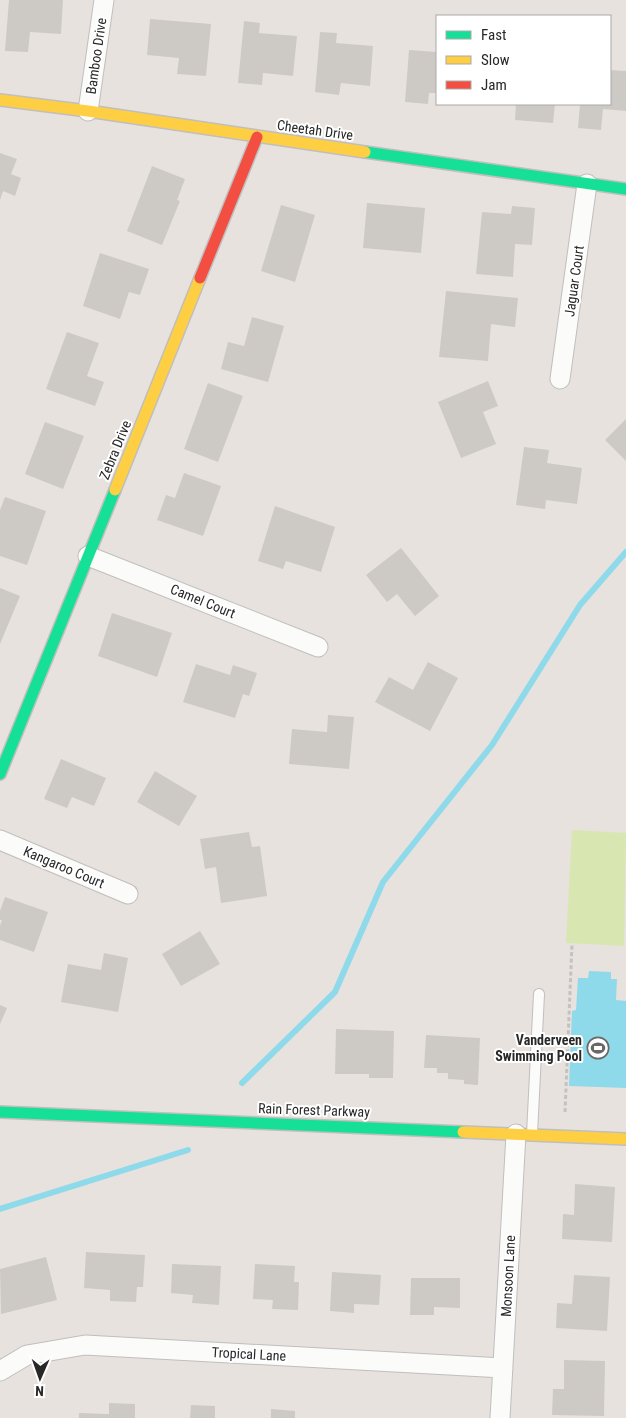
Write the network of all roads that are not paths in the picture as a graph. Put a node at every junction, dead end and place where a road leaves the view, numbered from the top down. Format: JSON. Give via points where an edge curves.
{"nodes":[{"id":1,"x":104,"y":0,"type":"edge"},
{"id":2,"x":0,"y":100,"type":"edge"},
{"id":3,"x":88,"y":111,"type":"junction"},
{"id":4,"x":257,"y":137,"type":"junction"},
{"id":5,"x":587,"y":184,"type":"junction"},
{"id":6,"x":626,"y":189,"type":"edge"},
{"id":7,"x":560,"y":378,"type":"dead end"},
{"id":8,"x":88,"y":556,"type":"junction"},
{"id":9,"x":318,"y":647,"type":"dead end"},
{"id":10,"x":0,"y":774,"type":"edge"},
{"id":11,"x":0,"y":840,"type":"edge"},
{"id":12,"x":128,"y":894,"type":"dead end"},
{"id":13,"x":539,"y":994,"type":"dead end"},
{"id":14,"x":0,"y":1112,"type":"edge"},
{"id":15,"x":524,"y":1134,"type":"junction"},
{"id":16,"x":626,"y":1139,"type":"edge"},
{"id":17,"x":503,"y":1368,"type":"junction"},
{"id":18,"x":0,"y":1371,"type":"edge"},
{"id":19,"x":500,"y":1418,"type":"edge"}],
"edges":[{"from":1,"to":3,"type":"street","name":"Bamboo Drive"},
{"from":2,"to":3,"type":"street","name":"Cheetah Drive"},
{"from":3,"to":4,"type":"street","name":"Cheetah Drive"},
{"from":4,"to":5,"type":"street","name":"Cheetah Drive"},
{"from":4,"to":8,"type":"street","name":"Zebra Drive"},
{"from":5,"to":6,"type":"street","name":"Cheetah Drive"},
{"from":5,"to":7,"type":"street","name":"Jaguar Court"},
{"from":8,"to":9,"type":"street","name":"Camel Court"},
{"from":8,"to":10,"type":"street","name":"Zebra Drive"},
{"from":11,"to":12,"type":"street","name":"Kangaroo Court"},
{"from":13,"to":15,"type":"lane"},
{"from":14,"to":15,"type":"street","name":"Rain Forest Parkway"},
{"from":15,"to":16,"type":"street","name":"Rain Forest Parkway"},
{"from":15,"to":17,"type":"street","name":"Monsoon Lane"},
{"from":17,"to":18,"type":"street","name":"Tropical Lane","via":[[84,1345],[27,1355]]},
{"from":17,"to":19,"type":"street","name":"Monsoon Lane"}]}
